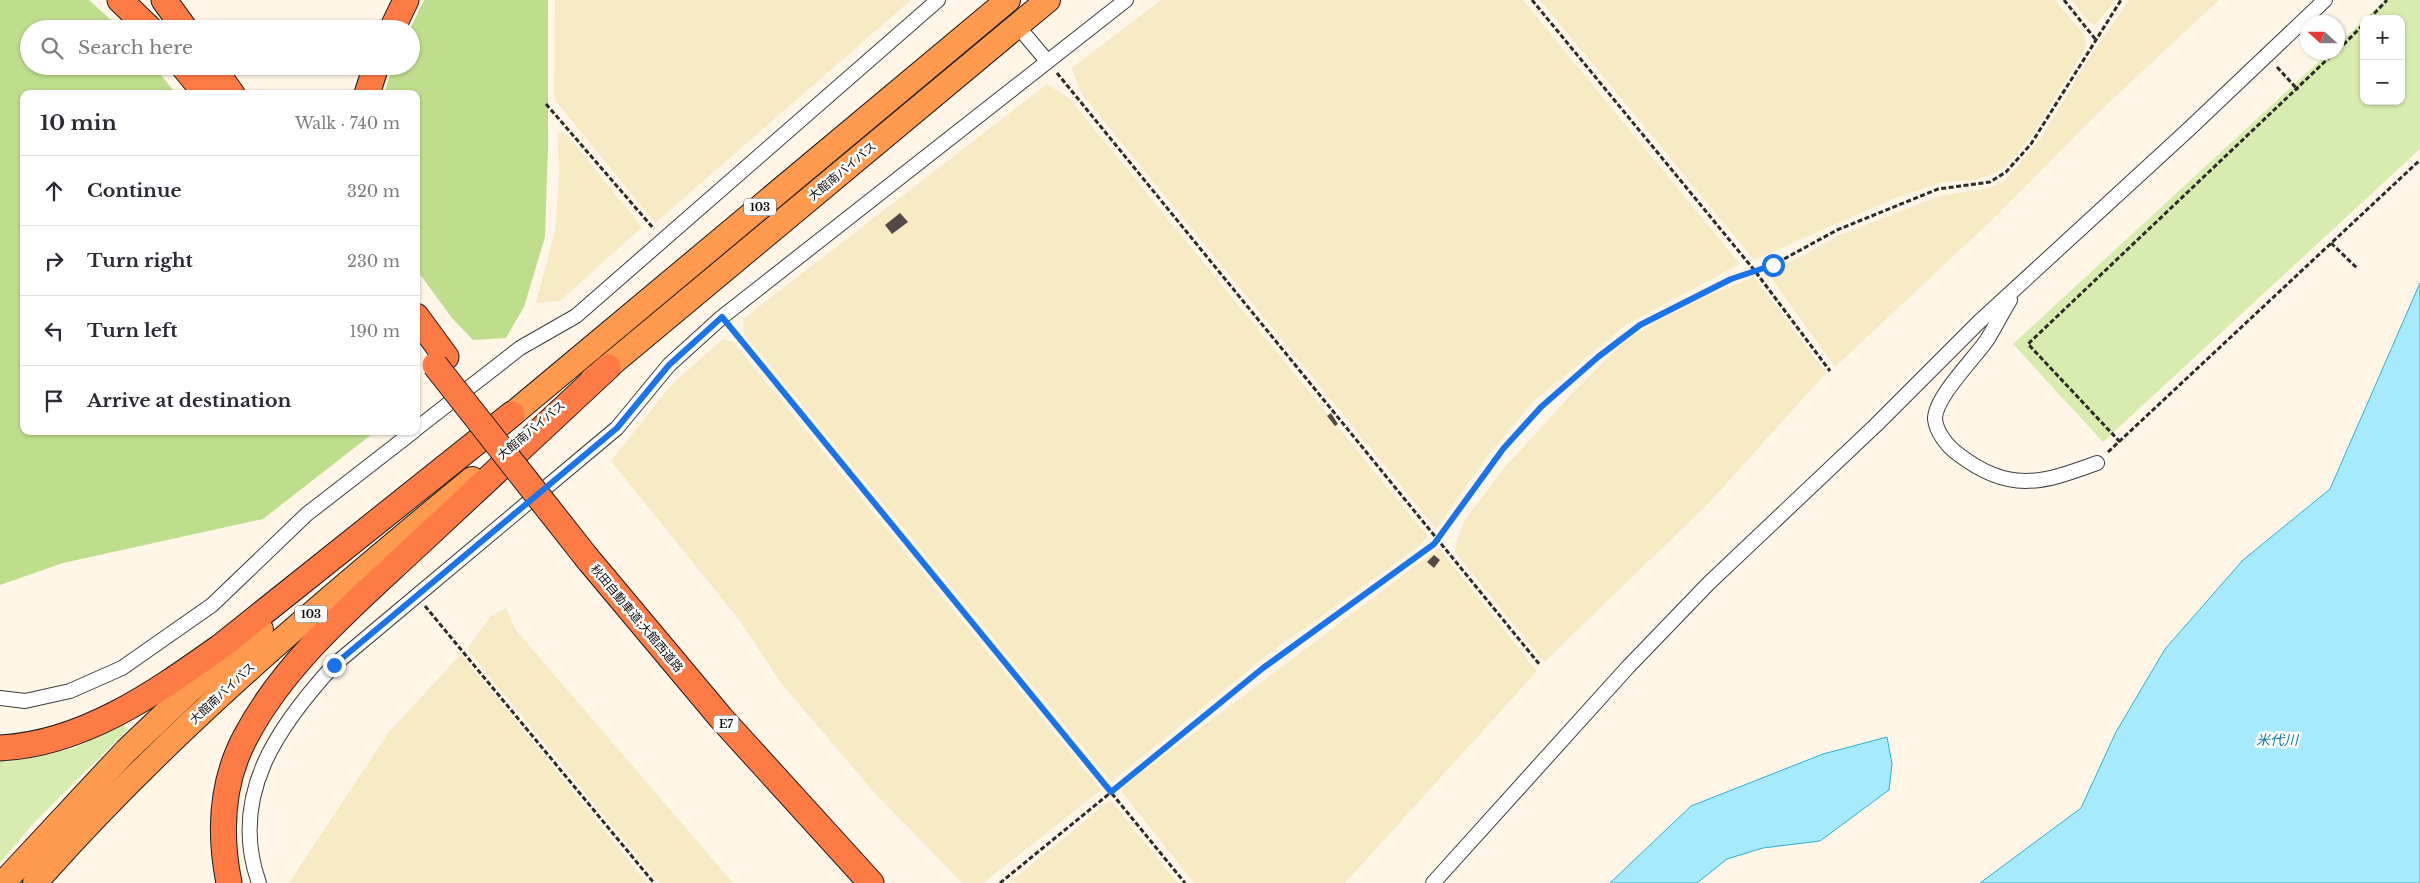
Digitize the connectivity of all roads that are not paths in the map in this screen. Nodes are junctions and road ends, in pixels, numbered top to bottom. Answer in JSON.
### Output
{"nodes":[{"id":1,"x":120,"y":0,"type":"edge"},
{"id":2,"x":164,"y":0,"type":"edge"},
{"id":3,"x":406,"y":0,"type":"edge"},
{"id":4,"x":938,"y":0,"type":"edge"},
{"id":5,"x":1008,"y":0,"type":"edge"},
{"id":6,"x":1048,"y":0,"type":"edge"},
{"id":7,"x":1126,"y":0,"type":"edge"},
{"id":8,"x":2324,"y":0,"type":"edge"},
{"id":9,"x":141,"y":20,"type":"edge"},
{"id":10,"x":178,"y":20,"type":"edge"},
{"id":11,"x":396,"y":20,"type":"edge"},
{"id":12,"x":1026,"y":36,"type":"dead end"},
{"id":13,"x":1047,"y":61,"type":"junction"},
{"id":14,"x":190,"y":75,"type":"edge"},
{"id":15,"x":218,"y":75,"type":"edge"},
{"id":16,"x":373,"y":75,"type":"edge"},
{"id":17,"x":203,"y":90,"type":"edge"},
{"id":18,"x":229,"y":90,"type":"edge"},
{"id":19,"x":367,"y":90,"type":"edge"},
{"id":20,"x":2016,"y":289,"type":"junction"},
{"id":21,"x":420,"y":323,"type":"edge"},
{"id":22,"x":420,"y":344,"type":"edge"},
{"id":23,"x":441,"y":361,"type":"junction"},
{"id":24,"x":608,"y":367,"type":"junction"},
{"id":25,"x":512,"y":414,"type":"junction"},
{"id":26,"x":420,"y":426,"type":"edge"},
{"id":27,"x":409,"y":435,"type":"edge"},
{"id":28,"x":2097,"y":463,"type":"dead end"},
{"id":29,"x":0,"y":698,"type":"edge"},
{"id":30,"x":0,"y":748,"type":"edge"},
{"id":31,"x":3,"y":883,"type":"edge"},
{"id":32,"x":35,"y":883,"type":"edge"},
{"id":33,"x":229,"y":883,"type":"edge"},
{"id":34,"x":259,"y":883,"type":"edge"},
{"id":35,"x":871,"y":883,"type":"edge"},
{"id":36,"x":1433,"y":883,"type":"edge"}],
"edges":[{"from":1,"to":9,"type":"highway"},
{"from":2,"to":10,"type":"highway"},
{"from":3,"to":11,"type":"highway"},
{"from":4,"to":26,"type":"street"},
{"from":5,"to":25,"type":"highway","name":"大館南バイパス","number":"103"},
{"from":6,"to":24,"type":"highway","name":"大館南バイパス","number":"103"},
{"from":7,"to":13,"type":"street"},
{"from":8,"to":20,"type":"street"},
{"from":12,"to":13,"type":"street"},
{"from":13,"to":34,"type":"street"},
{"from":14,"to":17,"type":"highway"},
{"from":15,"to":18,"type":"highway"},
{"from":16,"to":19,"type":"highway"},
{"from":20,"to":28,"type":"street"},
{"from":20,"to":36,"type":"street"},
{"from":21,"to":23,"type":"highway"},
{"from":22,"to":23,"type":"highway","name":"秋田自動車道;大館西道路","number":"E7"},
{"from":23,"to":35,"type":"highway","name":"秋田自動車道;大館西道路","number":"E7","bridge":true},
{"from":24,"to":32,"type":"highway","name":"大館南バイパス","number":"103"},
{"from":24,"to":33,"type":"highway"},
{"from":25,"to":30,"type":"highway"},
{"from":25,"to":31,"type":"highway","name":"大館南バイパス","number":"103"},
{"from":27,"to":29,"type":"street"}]}
